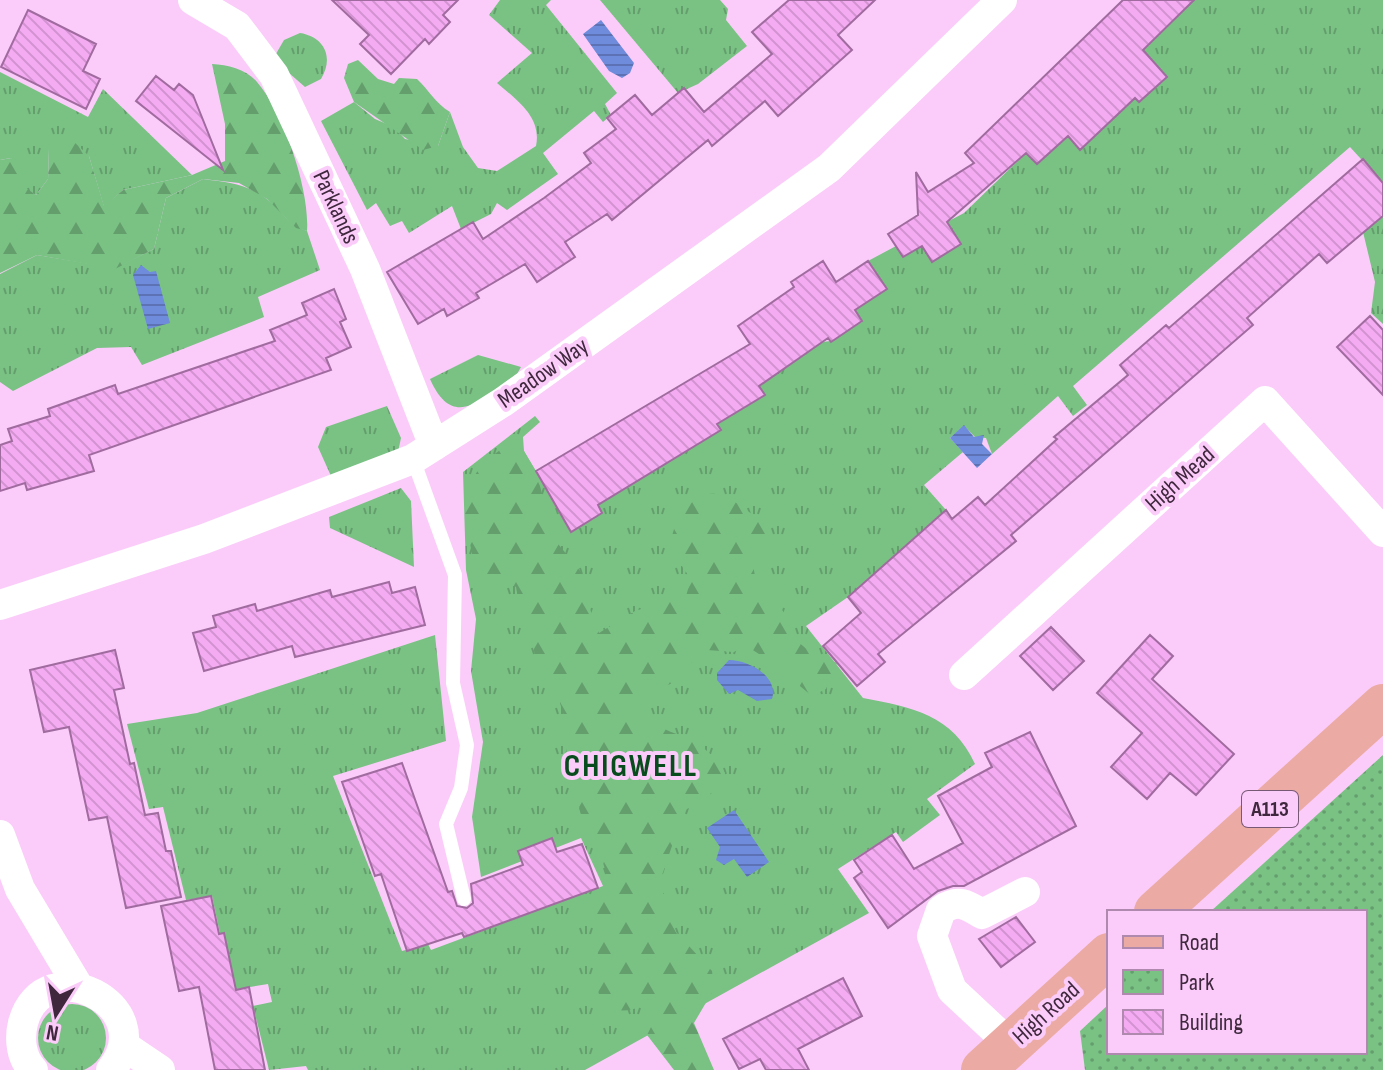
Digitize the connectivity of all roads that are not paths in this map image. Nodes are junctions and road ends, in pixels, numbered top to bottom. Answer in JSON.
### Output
{"nodes":[{"id":1,"x":193,"y":0,"type":"edge"},
{"id":2,"x":1002,"y":0,"type":"edge"},
{"id":3,"x":424,"y":452,"type":"junction"},
{"id":4,"x":1383,"y":532,"type":"edge"},
{"id":5,"x":0,"y":605,"type":"edge"},
{"id":6,"x":964,"y":675,"type":"dead end"},
{"id":7,"x":1383,"y":706,"type":"edge"},
{"id":8,"x":0,"y":835,"type":"edge"},
{"id":9,"x":1025,"y":893,"type":"dead end"},
{"id":10,"x":464,"y":899,"type":"dead end"},
{"id":11,"x":1158,"y":910,"type":"edge"},
{"id":12,"x":1107,"y":957,"type":"edge"},
{"id":13,"x":78,"y":986,"type":"junction"},
{"id":14,"x":117,"y":1057,"type":"edge"},
{"id":15,"x":997,"y":1057,"type":"edge"},
{"id":16,"x":33,"y":1070,"type":"edge"},
{"id":17,"x":160,"y":1070,"type":"edge"}],
"edges":[{"from":1,"to":3,"type":"street","name":"Parklands"},
{"from":2,"to":3,"type":"street","name":"Meadow Way"},
{"from":3,"to":5,"type":"street","name":"Meadow Way"},
{"from":3,"to":10,"type":"lane"},
{"from":4,"to":6,"type":"street","name":"High Mead"},
{"from":7,"to":11,"type":"main road","number":"A113"},
{"from":8,"to":13,"type":"street"},
{"from":9,"to":15,"type":"street"},
{"from":12,"to":15,"type":"main road","name":"High Road"},
{"from":13,"to":14,"type":"street"},
{"from":13,"to":16,"type":"street"},
{"from":14,"to":17,"type":"street"}]}
